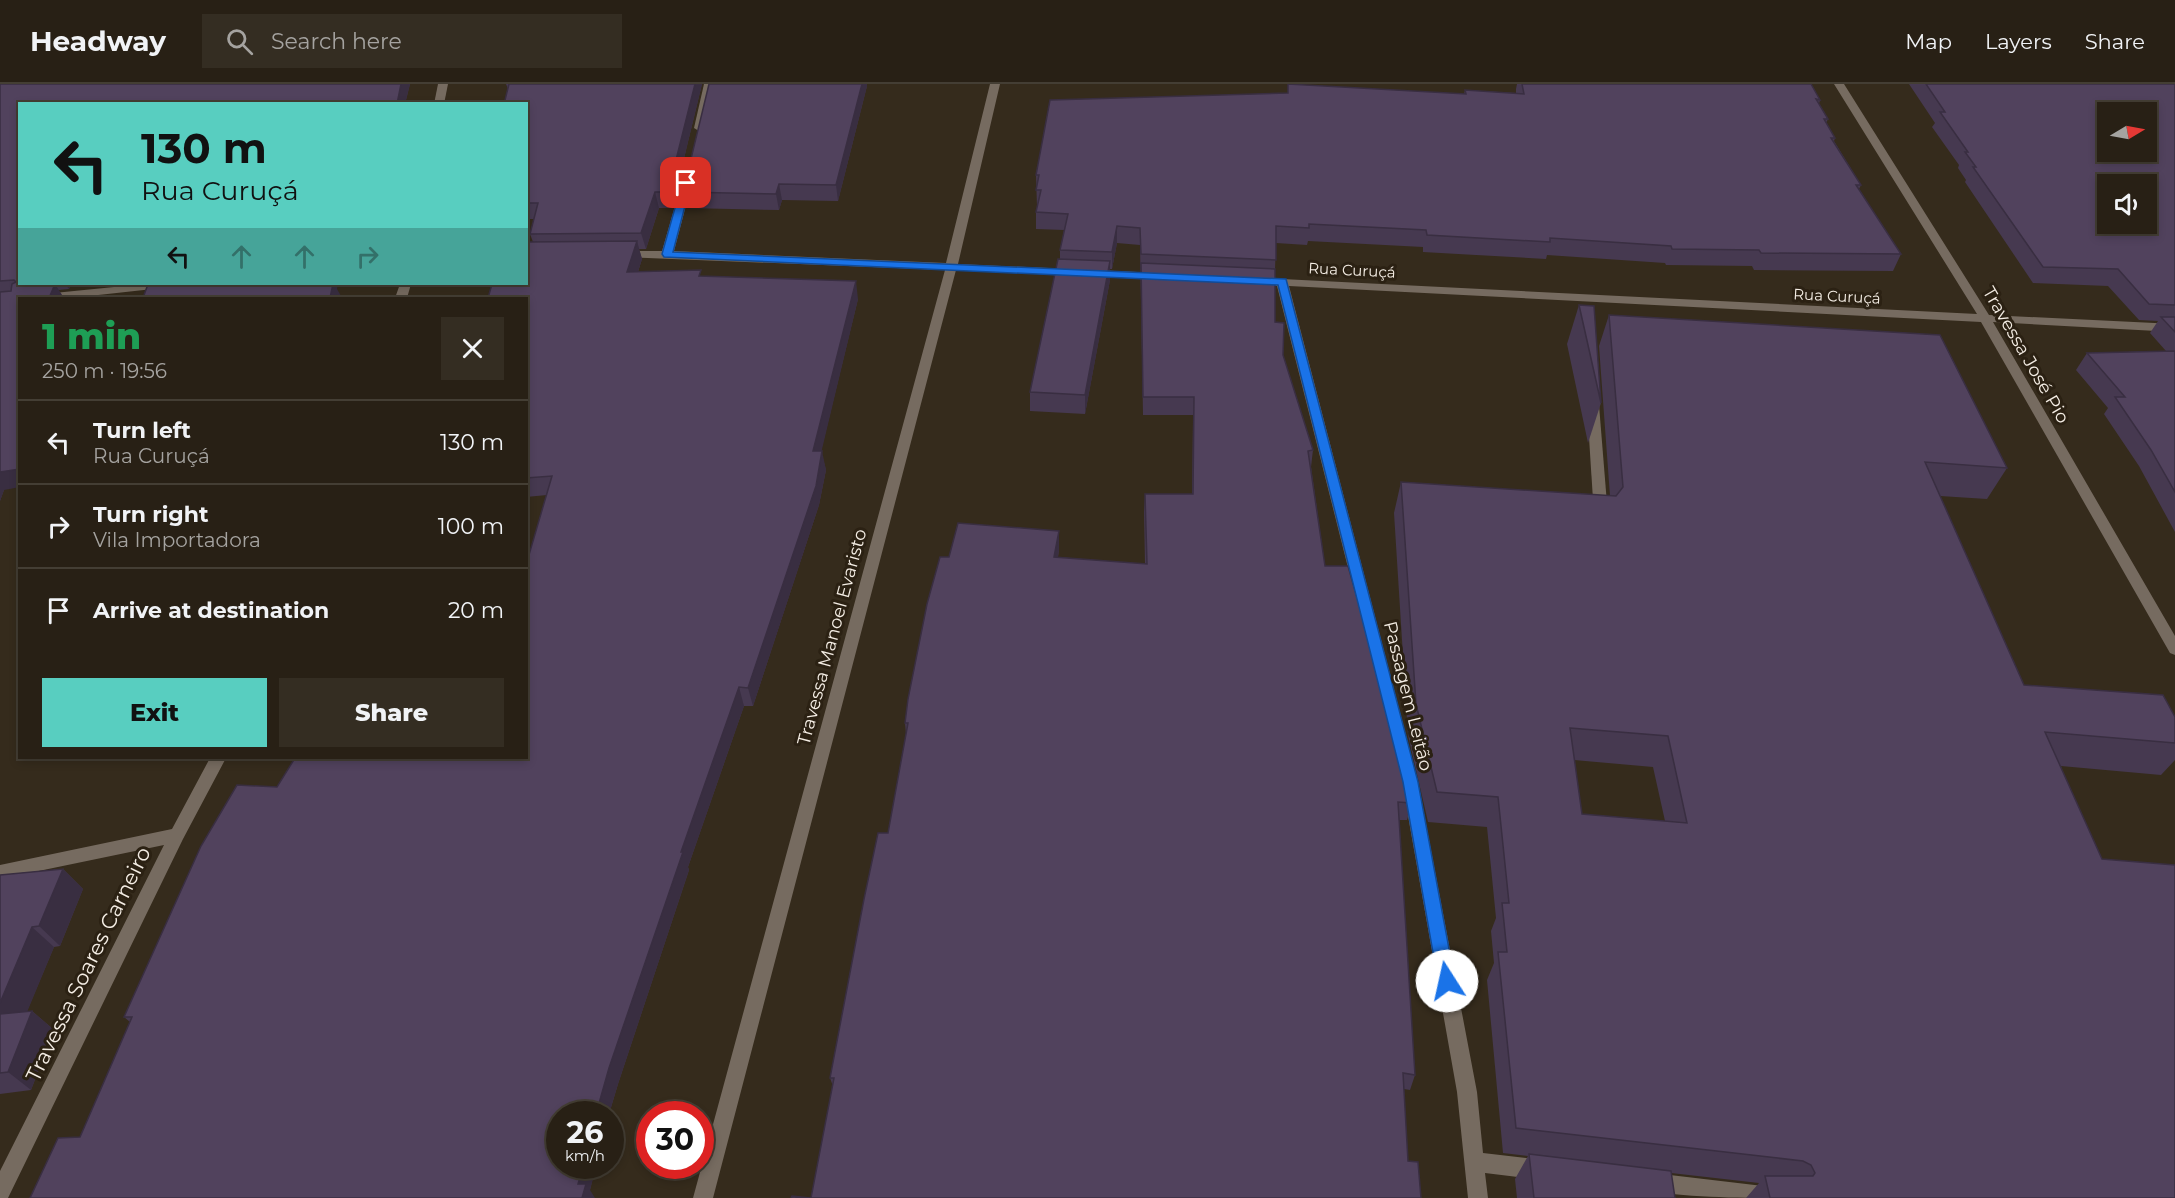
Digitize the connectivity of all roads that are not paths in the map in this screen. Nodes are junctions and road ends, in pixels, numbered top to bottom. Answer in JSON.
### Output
{"nodes":[{"id":1,"x":443,"y":84,"type":"edge"},
{"id":2,"x":995,"y":84,"type":"edge"},
{"id":3,"x":1839,"y":84,"type":"edge"},
{"id":4,"x":711,"y":87,"type":"edge"},
{"id":5,"x":439,"y":102,"type":"edge"},
{"id":6,"x":696,"y":142,"type":"edge"},
{"id":7,"x":692,"y":163,"type":"edge"},
{"id":8,"x":609,"y":254,"type":"edge"},
{"id":9,"x":668,"y":254,"type":"junction"},
{"id":10,"x":951,"y":267,"type":"junction"},
{"id":11,"x":1176,"y":277,"type":"edge"},
{"id":12,"x":1246,"y":280,"type":"edge"},
{"id":13,"x":1282,"y":282,"type":"junction"},
{"id":14,"x":162,"y":285,"type":"edge"},
{"id":15,"x":53,"y":297,"type":"edge"},
{"id":16,"x":1587,"y":298,"type":"junction"},
{"id":17,"x":1587,"y":314,"type":"edge"},
{"id":18,"x":1985,"y":318,"type":"junction"},
{"id":19,"x":2175,"y":327,"type":"edge"},
{"id":20,"x":1592,"y":392,"type":"edge"},
{"id":21,"x":1602,"y":519,"type":"edge"},
{"id":22,"x":2175,"y":649,"type":"edge"},
{"id":23,"x":217,"y":759,"type":"edge"},
{"id":24,"x":177,"y":835,"type":"junction"},
{"id":25,"x":0,"y":872,"type":"edge"},
{"id":26,"x":1474,"y":1162,"type":"junction"},
{"id":27,"x":1556,"y":1172,"type":"edge"},
{"id":28,"x":1639,"y":1181,"type":"edge"},
{"id":29,"x":0,"y":1192,"type":"edge"},
{"id":30,"x":703,"y":1198,"type":"edge"},
{"id":31,"x":1478,"y":1198,"type":"edge"},
{"id":32,"x":1780,"y":1198,"type":"edge"}],
"edges":[{"from":1,"to":5,"type":"street"},
{"from":2,"to":10,"type":"street","name":"Travessa Manoel Evaristo"},
{"from":3,"to":18,"type":"street","name":"Travessa José Pio"},
{"from":4,"to":6,"type":"street"},
{"from":7,"to":9,"type":"street"},
{"from":8,"to":9,"type":"street"},
{"from":9,"to":10,"type":"street"},
{"from":10,"to":11,"type":"street"},
{"from":10,"to":30,"type":"street","name":"Travessa Manoel Evaristo"},
{"from":12,"to":13,"type":"street","name":"Rua Curuçá"},
{"from":13,"to":16,"type":"street","name":"Rua Curuçá"},
{"from":13,"to":26,"type":"street","name":"Passagem Leitão"},
{"from":14,"to":15,"type":"street"},
{"from":16,"to":17,"type":"street"},
{"from":16,"to":18,"type":"street","name":"Rua Curuçá"},
{"from":18,"to":19,"type":"street","name":"Rua Curuçá"},
{"from":18,"to":22,"type":"street","name":"Travessa José Pio"},
{"from":20,"to":21,"type":"street"},
{"from":23,"to":24,"type":"street","name":"Travessa Soares Carneiro"},
{"from":24,"to":25,"type":"street"},
{"from":24,"to":29,"type":"street","name":"Travessa Soares Carneiro"},
{"from":26,"to":27,"type":"street"},
{"from":26,"to":31,"type":"street","name":"Passagem Leitão"},
{"from":28,"to":32,"type":"street"}]}
